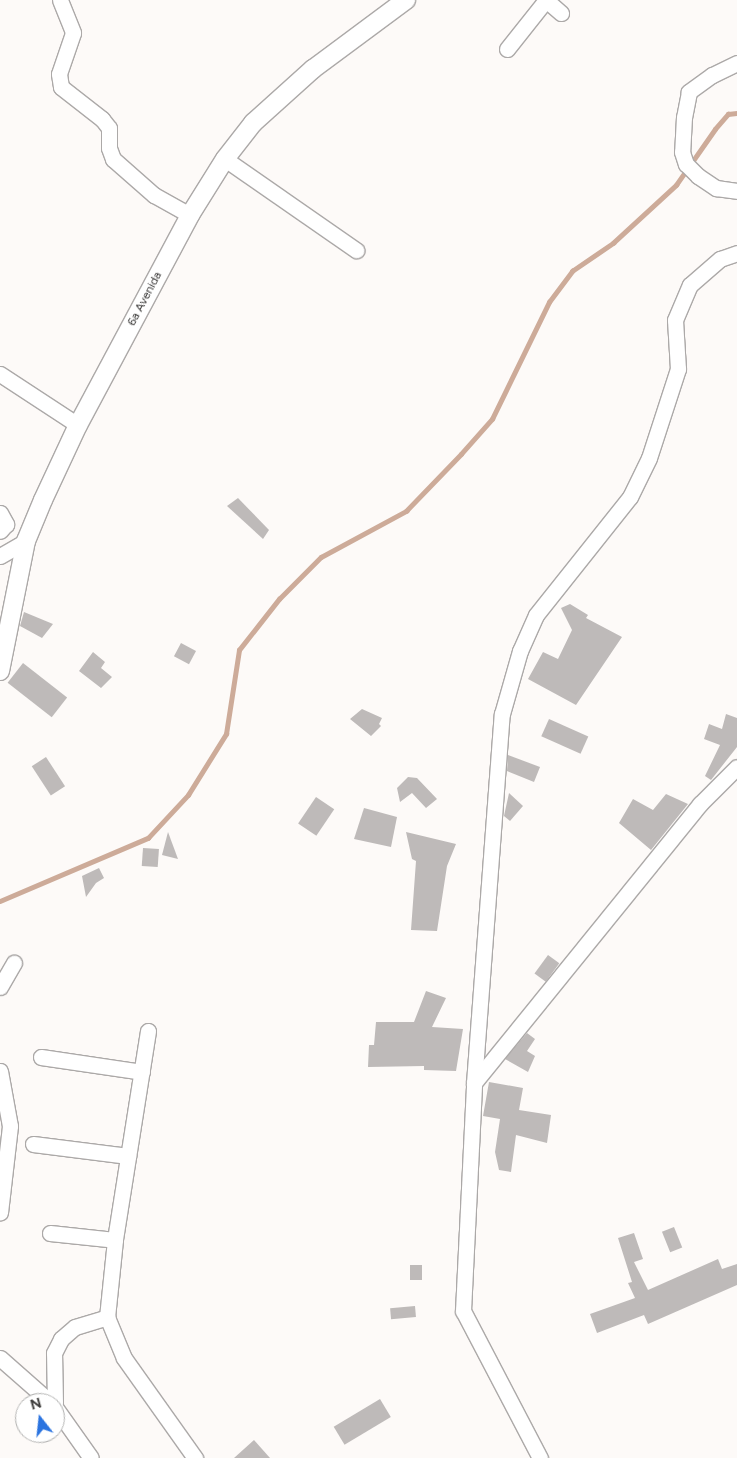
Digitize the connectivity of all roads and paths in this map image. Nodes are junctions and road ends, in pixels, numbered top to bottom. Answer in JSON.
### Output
{"nodes":[{"id":1,"x":60,"y":0,"type":"edge"},
{"id":2,"x":406,"y":0,"type":"edge"},
{"id":3,"x":546,"y":0,"type":"edge"},
{"id":4,"x":562,"y":13,"type":"dead end"},
{"id":5,"x":507,"y":49,"type":"dead end"},
{"id":6,"x":737,"y":63,"type":"edge"},
{"id":7,"x":225,"y":159,"type":"junction"},
{"id":8,"x":737,"y":191,"type":"edge"},
{"id":9,"x":190,"y":215,"type":"junction"},
{"id":10,"x":356,"y":250,"type":"dead end"},
{"id":11,"x":737,"y":253,"type":"edge"},
{"id":12,"x":0,"y":374,"type":"edge"},
{"id":13,"x":78,"y":425,"type":"junction"},
{"id":14,"x":0,"y":513,"type":"edge"},
{"id":15,"x":0,"y":531,"type":"edge"},
{"id":16,"x":9,"y":547,"type":"edge"},
{"id":17,"x":0,"y":671,"type":"edge"},
{"id":18,"x":737,"y":767,"type":"edge"},
{"id":19,"x":14,"y":963,"type":"dead end"},
{"id":20,"x":0,"y":987,"type":"edge"},
{"id":21,"x":148,"y":1031,"type":"dead end"},
{"id":22,"x":41,"y":1057,"type":"dead end"},
{"id":23,"x":0,"y":1071,"type":"edge"},
{"id":24,"x":142,"y":1072,"type":"junction"},
{"id":25,"x":474,"y":1083,"type":"junction"},
{"id":26,"x":33,"y":1144,"type":"dead end"},
{"id":27,"x":128,"y":1156,"type":"junction"},
{"id":28,"x":0,"y":1212,"type":"edge"},
{"id":29,"x":50,"y":1233,"type":"dead end"},
{"id":30,"x":115,"y":1240,"type":"junction"},
{"id":31,"x":107,"y":1317,"type":"junction"},
{"id":32,"x":0,"y":1358,"type":"edge"},
{"id":33,"x":40,"y":1393,"type":"edge"},
{"id":34,"x":54,"y":1393,"type":"edge"},
{"id":35,"x":65,"y":1421,"type":"edge"},
{"id":36,"x":91,"y":1458,"type":"edge"},
{"id":37,"x":195,"y":1458,"type":"edge"},
{"id":38,"x":540,"y":1458,"type":"edge"}],
"edges":[{"from":1,"to":9,"type":"street"},
{"from":2,"to":7,"type":"street","name":"6a Avenida"},
{"from":3,"to":4,"type":"street"},
{"from":3,"to":5,"type":"street"},
{"from":6,"to":8,"type":"street"},
{"from":7,"to":9,"type":"street","name":"6a Avenida"},
{"from":7,"to":10,"type":"street"},
{"from":9,"to":13,"type":"street","name":"6a Avenida"},
{"from":11,"to":25,"type":"street"},
{"from":12,"to":13,"type":"street"},
{"from":13,"to":16,"type":"street","name":"6a Avenida"},
{"from":14,"to":15,"type":"street"},
{"from":16,"to":17,"type":"street","name":"6a Avenida"},
{"from":18,"to":25,"type":"street"},
{"from":19,"to":20,"type":"street"},
{"from":21,"to":24,"type":"street"},
{"from":22,"to":24,"type":"street"},
{"from":23,"to":28,"type":"street"},
{"from":24,"to":27,"type":"street"},
{"from":25,"to":38,"type":"street"},
{"from":26,"to":27,"type":"street"},
{"from":27,"to":30,"type":"street"},
{"from":29,"to":30,"type":"street"},
{"from":30,"to":31,"type":"street"},
{"from":31,"to":34,"type":"street"},
{"from":31,"to":37,"type":"street"},
{"from":32,"to":33,"type":"street"},
{"from":35,"to":36,"type":"street"}]}
